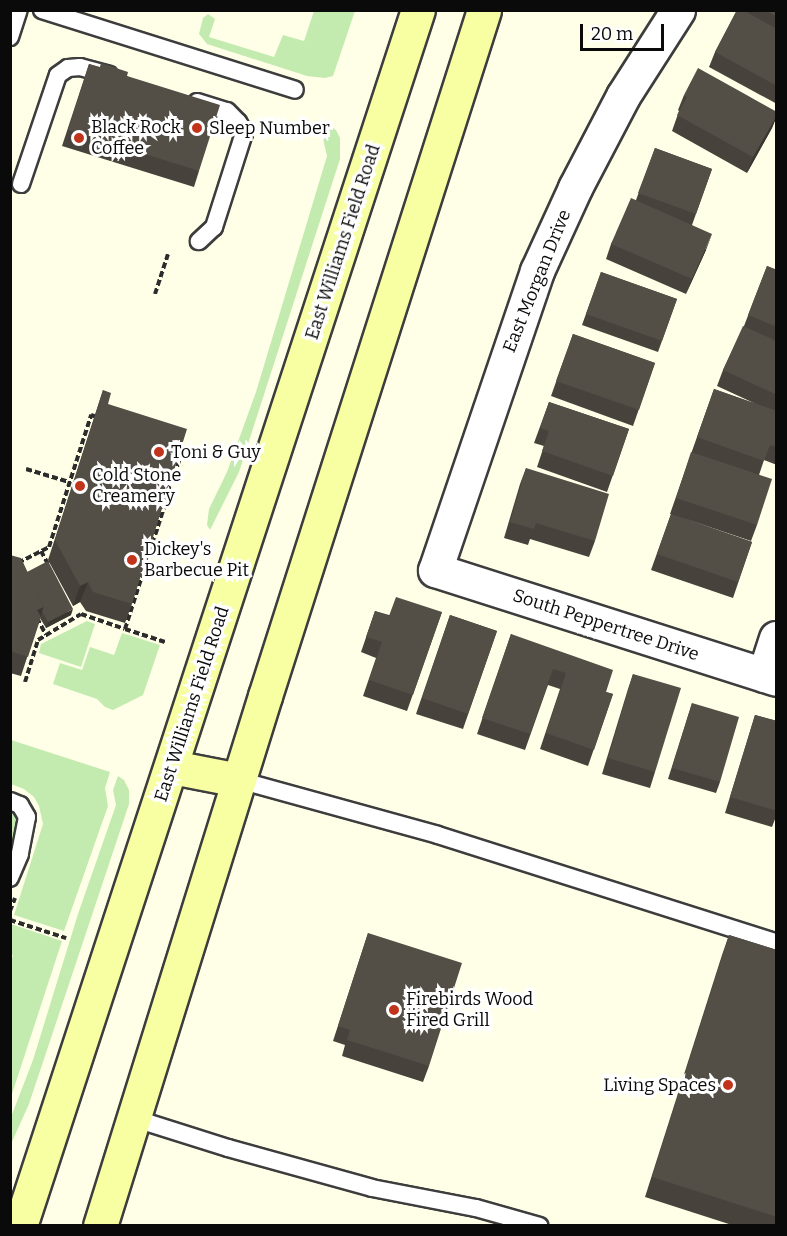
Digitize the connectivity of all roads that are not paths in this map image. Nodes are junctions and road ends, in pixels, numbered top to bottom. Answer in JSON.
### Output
{"nodes":[{"id":1,"x":19,"y":10,"type":"edge"},
{"id":2,"x":42,"y":10,"type":"edge"},
{"id":3,"x":418,"y":10,"type":"edge"},
{"id":4,"x":484,"y":10,"type":"edge"},
{"id":5,"x":678,"y":10,"type":"edge"},
{"id":6,"x":10,"y":37,"type":"edge"},
{"id":7,"x":126,"y":80,"type":"edge"},
{"id":8,"x":295,"y":90,"type":"dead end"},
{"id":9,"x":182,"y":97,"type":"edge"},
{"id":10,"x":21,"y":184,"type":"dead end"},
{"id":11,"x":200,"y":241,"type":"dead end"},
{"id":12,"x":435,"y":570,"type":"joint"},
{"id":13,"x":777,"y":638,"type":"edge"},
{"id":14,"x":770,"y":677,"type":"edge"},
{"id":15,"x":172,"y":767,"type":"junction"},
{"id":16,"x":239,"y":780,"type":"junction"},
{"id":17,"x":10,"y":801,"type":"edge"},
{"id":18,"x":10,"y":878,"type":"edge"},
{"id":19,"x":777,"y":942,"type":"edge"},
{"id":20,"x":133,"y":1118,"type":"junction"},
{"id":21,"x":20,"y":1226,"type":"edge"},
{"id":22,"x":100,"y":1226,"type":"edge"},
{"id":23,"x":540,"y":1226,"type":"edge"}],
"edges":[{"from":1,"to":6,"type":"lane"},
{"from":2,"to":8,"type":"lane"},
{"from":3,"to":15,"type":"main road","name":"East Williams Field Road"},
{"from":4,"to":16,"type":"main road"},
{"from":5,"to":12,"type":"street","name":"East Morgan Drive"},
{"from":7,"to":10,"type":"lane"},
{"from":9,"to":11,"type":"lane"},
{"from":12,"to":14,"type":"street","name":"South Peppertree Drive"},
{"from":13,"to":14,"type":"street"},
{"from":15,"to":16,"type":"main road"},
{"from":15,"to":21,"type":"main road","name":"East Williams Field Road"},
{"from":16,"to":19,"type":"lane"},
{"from":16,"to":20,"type":"main road"},
{"from":17,"to":18,"type":"lane"},
{"from":20,"to":22,"type":"main road"},
{"from":20,"to":23,"type":"lane"}]}
